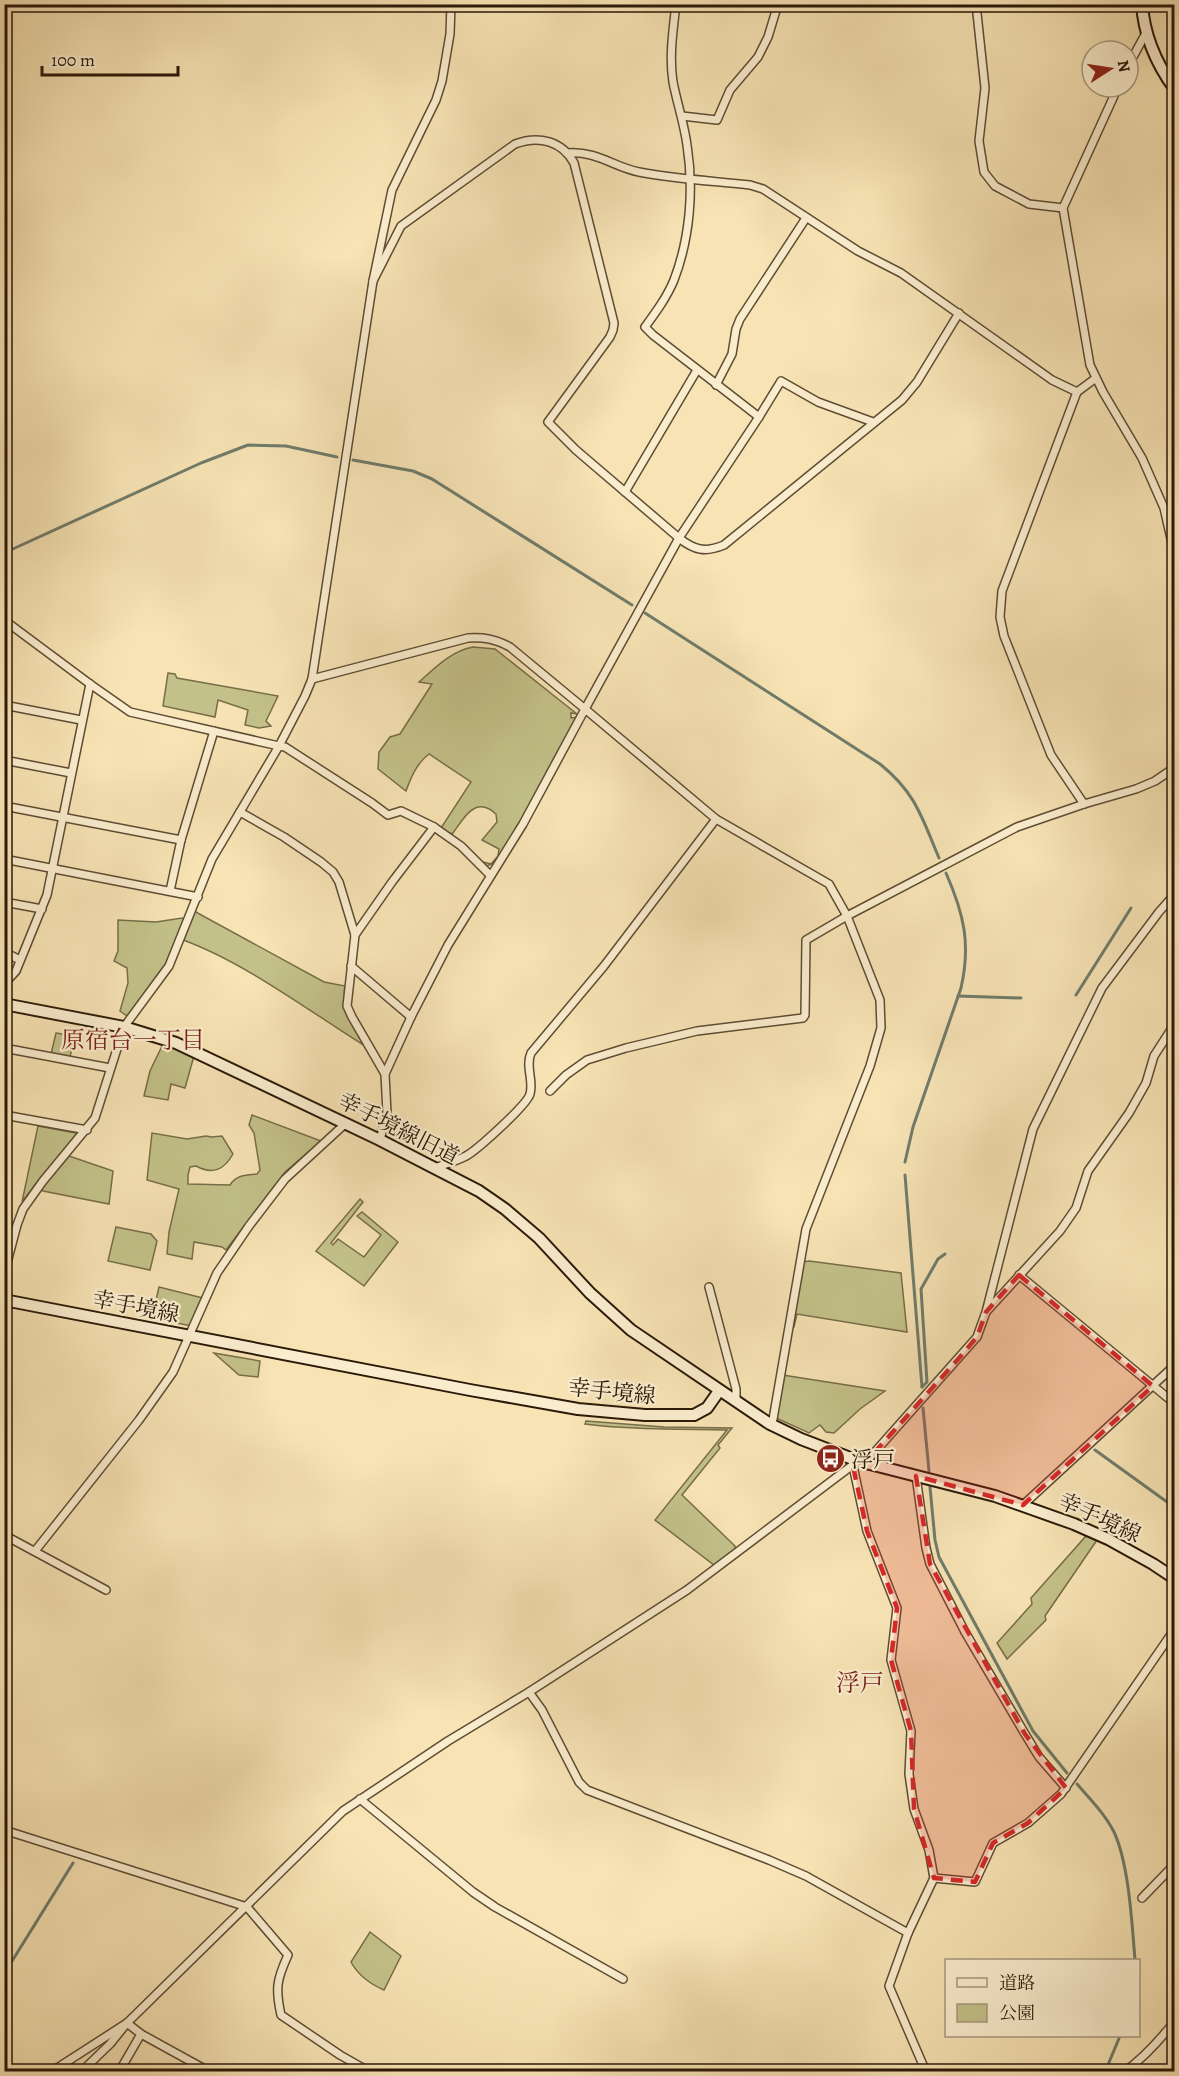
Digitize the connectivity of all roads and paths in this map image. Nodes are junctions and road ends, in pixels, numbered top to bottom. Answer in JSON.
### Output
{"nodes":[{"id":1,"x":451,"y":4,"type":"edge"},
{"id":2,"x":676,"y":4,"type":"edge"},
{"id":3,"x":777,"y":4,"type":"edge"},
{"id":4,"x":976,"y":4,"type":"edge"},
{"id":5,"x":1142,"y":4,"type":"edge"},
{"id":6,"x":1146,"y":33,"type":"junction"},
{"id":7,"x":1140,"y":44,"type":"edge"},
{"id":8,"x":1174,"y":88,"type":"edge"},
{"id":9,"x":1113,"y":99,"type":"edge"},
{"id":10,"x":682,"y":116,"type":"junction"},
{"id":11,"x":568,"y":153,"type":"junction"},
{"id":12,"x":690,"y":178,"type":"junction"},
{"id":13,"x":1063,"y":208,"type":"junction"},
{"id":14,"x":806,"y":218,"type":"junction"},
{"id":15,"x":373,"y":281,"type":"junction"},
{"id":16,"x":959,"y":313,"type":"junction"},
{"id":17,"x":697,"y":370,"type":"junction"},
{"id":18,"x":1096,"y":378,"type":"junction"},
{"id":19,"x":716,"y":384,"type":"junction"},
{"id":20,"x":1077,"y":392,"type":"junction"},
{"id":21,"x":759,"y":417,"type":"junction"},
{"id":22,"x":873,"y":422,"type":"junction"},
{"id":23,"x":625,"y":492,"type":"junction"},
{"id":24,"x":679,"y":538,"type":"junction"},
{"id":25,"x":1174,"y":552,"type":"edge"},
{"id":26,"x":4,"y":620,"type":"edge"},
{"id":27,"x":312,"y":679,"type":"junction"},
{"id":28,"x":90,"y":684,"type":"junction"},
{"id":29,"x":4,"y":705,"type":"edge"},
{"id":30,"x":585,"y":709,"type":"junction"},
{"id":31,"x":81,"y":720,"type":"junction"},
{"id":32,"x":214,"y":731,"type":"junction"},
{"id":33,"x":279,"y":746,"type":"junction"},
{"id":34,"x":4,"y":760,"type":"edge"},
{"id":35,"x":1174,"y":768,"type":"edge"},
{"id":36,"x":71,"y":773,"type":"junction"},
{"id":37,"x":1084,"y":804,"type":"junction"},
{"id":38,"x":4,"y":806,"type":"edge"},
{"id":39,"x":240,"y":812,"type":"junction"},
{"id":40,"x":63,"y":818,"type":"junction"},
{"id":41,"x":716,"y":819,"type":"junction"},
{"id":42,"x":434,"y":827,"type":"junction"},
{"id":43,"x":181,"y":840,"type":"junction"},
{"id":44,"x":4,"y":859,"type":"edge"},
{"id":45,"x":53,"y":868,"type":"junction"},
{"id":46,"x":490,"y":875,"type":"junction"},
{"id":47,"x":170,"y":891,"type":"junction"},
{"id":48,"x":1174,"y":894,"type":"edge"},
{"id":49,"x":198,"y":897,"type":"junction"},
{"id":50,"x":4,"y":902,"type":"edge"},
{"id":51,"x":42,"y":909,"type":"junction"},
{"id":52,"x":847,"y":916,"type":"junction"},
{"id":53,"x":356,"y":935,"type":"junction"},
{"id":54,"x":4,"y":952,"type":"edge"},
{"id":55,"x":20,"y":960,"type":"junction"},
{"id":56,"x":351,"y":966,"type":"junction"},
{"id":57,"x":4,"y":984,"type":"edge"},
{"id":58,"x":4,"y":1004,"type":"edge"},
{"id":59,"x":411,"y":1017,"type":"junction"},
{"id":60,"x":1174,"y":1025,"type":"edge"},
{"id":61,"x":124,"y":1027,"type":"junction"},
{"id":62,"x":4,"y":1048,"type":"edge"},
{"id":63,"x":110,"y":1068,"type":"junction"},
{"id":64,"x":385,"y":1074,"type":"junction"},
{"id":65,"x":550,"y":1090,"type":"dead end"},
{"id":66,"x":4,"y":1115,"type":"edge"},
{"id":67,"x":346,"y":1123,"type":"junction"},
{"id":68,"x":87,"y":1130,"type":"junction"},
{"id":69,"x":380,"y":1140,"type":"junction"},
{"id":70,"x":435,"y":1168,"type":"junction"},
{"id":71,"x":4,"y":1274,"type":"edge"},
{"id":72,"x":1019,"y":1275,"type":"junction"},
{"id":73,"x":709,"y":1287,"type":"dead end"},
{"id":74,"x":4,"y":1300,"type":"edge"},
{"id":75,"x":986,"y":1312,"type":"junction"},
{"id":76,"x":189,"y":1336,"type":"junction"},
{"id":77,"x":1174,"y":1366,"type":"edge"},
{"id":78,"x":1154,"y":1386,"type":"junction"},
{"id":79,"x":719,"y":1391,"type":"junction"},
{"id":80,"x":736,"y":1403,"type":"junction"},
{"id":81,"x":1174,"y":1403,"type":"edge"},
{"id":82,"x":772,"y":1425,"type":"junction"},
{"id":83,"x":859,"y":1464,"type":"junction"},
{"id":84,"x":916,"y":1476,"type":"junction"},
{"id":85,"x":1023,"y":1505,"type":"junction"},
{"id":86,"x":4,"y":1535,"type":"edge"},
{"id":87,"x":34,"y":1551,"type":"junction"},
{"id":88,"x":1174,"y":1578,"type":"edge"},
{"id":89,"x":106,"y":1590,"type":"dead end"},
{"id":90,"x":1174,"y":1630,"type":"edge"},
{"id":91,"x":529,"y":1692,"type":"junction"},
{"id":92,"x":1066,"y":1788,"type":"junction"},
{"id":93,"x":360,"y":1799,"type":"junction"},
{"id":94,"x":4,"y":1830,"type":"edge"},
{"id":95,"x":1174,"y":1865,"type":"edge"},
{"id":96,"x":934,"y":1878,"type":"junction"},
{"id":97,"x":1142,"y":1898,"type":"dead end"},
{"id":98,"x":248,"y":1907,"type":"junction"},
{"id":99,"x":908,"y":1933,"type":"junction"},
{"id":100,"x":623,"y":1979,"type":"dead end"},
{"id":101,"x":1174,"y":2022,"type":"edge"},
{"id":102,"x":127,"y":2024,"type":"junction"},
{"id":103,"x":141,"y":2034,"type":"junction"},
{"id":104,"x":51,"y":2072,"type":"edge"},
{"id":105,"x":81,"y":2072,"type":"edge"},
{"id":106,"x":119,"y":2072,"type":"edge"},
{"id":107,"x":210,"y":2072,"type":"edge"},
{"id":108,"x":370,"y":2072,"type":"edge"},
{"id":109,"x":926,"y":2072,"type":"edge"},
{"id":110,"x":1124,"y":2072,"type":"edge"}],
"edges":[{"from":1,"to":15,"type":"street"},
{"from":2,"to":10,"type":"street"},
{"from":3,"to":10,"type":"street"},
{"from":4,"to":13,"type":"street"},
{"from":5,"to":6,"type":"main road"},
{"from":6,"to":7,"type":"street"},
{"from":6,"to":8,"type":"main road"},
{"from":9,"to":13,"type":"street"},
{"from":10,"to":12,"type":"street"},
{"from":11,"to":12,"type":"street"},
{"from":11,"to":15,"type":"street"},
{"from":11,"to":23,"type":"street"},
{"from":12,"to":14,"type":"street"},
{"from":12,"to":17,"type":"street"},
{"from":13,"to":18,"type":"street"},
{"from":14,"to":16,"type":"street"},
{"from":14,"to":19,"type":"street"},
{"from":15,"to":27,"type":"street"},
{"from":16,"to":20,"type":"street"},
{"from":16,"to":22,"type":"street"},
{"from":17,"to":19,"type":"street"},
{"from":17,"to":23,"type":"street"},
{"from":18,"to":20,"type":"street"},
{"from":18,"to":25,"type":"street"},
{"from":19,"to":21,"type":"street"},
{"from":20,"to":37,"type":"street"},
{"from":21,"to":22,"type":"street"},
{"from":21,"to":24,"type":"street"},
{"from":22,"to":24,"type":"street"},
{"from":23,"to":24,"type":"street"},
{"from":24,"to":30,"type":"street"},
{"from":26,"to":28,"type":"street"},
{"from":27,"to":30,"type":"street"},
{"from":27,"to":33,"type":"street"},
{"from":28,"to":31,"type":"street"},
{"from":28,"to":32,"type":"street"},
{"from":29,"to":31,"type":"street"},
{"from":30,"to":41,"type":"street"},
{"from":30,"to":46,"type":"street"},
{"from":31,"to":36,"type":"street"},
{"from":32,"to":33,"type":"street"},
{"from":32,"to":43,"type":"street"},
{"from":33,"to":39,"type":"street"},
{"from":33,"to":42,"type":"street"},
{"from":34,"to":36,"type":"street"},
{"from":35,"to":37,"type":"street"},
{"from":36,"to":40,"type":"street"},
{"from":37,"to":52,"type":"street"},
{"from":38,"to":40,"type":"street"},
{"from":39,"to":49,"type":"street"},
{"from":39,"to":53,"type":"street"},
{"from":40,"to":43,"type":"street"},
{"from":40,"to":45,"type":"street"},
{"from":41,"to":52,"type":"street"},
{"from":41,"to":70,"type":"street"},
{"from":42,"to":46,"type":"street"},
{"from":42,"to":53,"type":"street"},
{"from":43,"to":47,"type":"street"},
{"from":44,"to":45,"type":"street"},
{"from":45,"to":47,"type":"street"},
{"from":45,"to":51,"type":"street"},
{"from":46,"to":59,"type":"street"},
{"from":47,"to":49,"type":"street"},
{"from":48,"to":75,"type":"street"},
{"from":49,"to":61,"type":"street"},
{"from":50,"to":51,"type":"street"},
{"from":51,"to":55,"type":"street"},
{"from":52,"to":65,"type":"street"},
{"from":52,"to":82,"type":"street"},
{"from":53,"to":56,"type":"street"},
{"from":54,"to":55,"type":"street"},
{"from":55,"to":57,"type":"street"},
{"from":56,"to":59,"type":"street"},
{"from":56,"to":64,"type":"street"},
{"from":58,"to":61,"type":"main road","name":"幸手境線旧道"},
{"from":59,"to":64,"type":"street"},
{"from":60,"to":72,"type":"street"},
{"from":61,"to":63,"type":"street"},
{"from":61,"to":67,"type":"main road","name":"幸手境線旧道"},
{"from":62,"to":63,"type":"street"},
{"from":63,"to":68,"type":"street"},
{"from":64,"to":69,"type":"street"},
{"from":66,"to":68,"type":"street"},
{"from":67,"to":69,"type":"main road","name":"幸手境線旧道"},
{"from":67,"to":76,"type":"street"},
{"from":68,"to":71,"type":"street"},
{"from":69,"to":70,"type":"main road","name":"幸手境線旧道"},
{"from":70,"to":79,"type":"main road","name":"幸手境線旧道"},
{"from":72,"to":75,"type":"street"},
{"from":72,"to":78,"type":"street"},
{"from":73,"to":80,"type":"street"},
{"from":74,"to":76,"type":"main road","name":"幸手境線"},
{"from":75,"to":83,"type":"street"},
{"from":76,"to":79,"type":"main road","name":"幸手境線"},
{"from":76,"to":87,"type":"street"},
{"from":77,"to":78,"type":"street"},
{"from":78,"to":81,"type":"street"},
{"from":78,"to":85,"type":"street"},
{"from":79,"to":80,"type":"main road","name":"幸手境線"},
{"from":80,"to":82,"type":"main road","name":"幸手境線"},
{"from":82,"to":83,"type":"main road","name":"幸手境線"},
{"from":83,"to":84,"type":"main road","name":"幸手境線"},
{"from":83,"to":91,"type":"street"},
{"from":83,"to":96,"type":"street"},
{"from":84,"to":85,"type":"main road","name":"幸手境線"},
{"from":84,"to":92,"type":"street"},
{"from":85,"to":88,"type":"main road","name":"幸手境線"},
{"from":86,"to":87,"type":"street"},
{"from":87,"to":89,"type":"street"},
{"from":90,"to":92,"type":"street"},
{"from":91,"to":93,"type":"street"},
{"from":91,"to":99,"type":"street"},
{"from":92,"to":96,"type":"street"},
{"from":93,"to":98,"type":"street"},
{"from":93,"to":100,"type":"street"},
{"from":94,"to":98,"type":"street"},
{"from":95,"to":97,"type":"street"},
{"from":96,"to":99,"type":"street"},
{"from":98,"to":102,"type":"street"},
{"from":98,"to":108,"type":"street"},
{"from":99,"to":109,"type":"street"},
{"from":101,"to":110,"type":"street"},
{"from":102,"to":103,"type":"street"},
{"from":102,"to":104,"type":"street"},
{"from":102,"to":105,"type":"street"},
{"from":103,"to":106,"type":"street"},
{"from":103,"to":107,"type":"street"}]}
